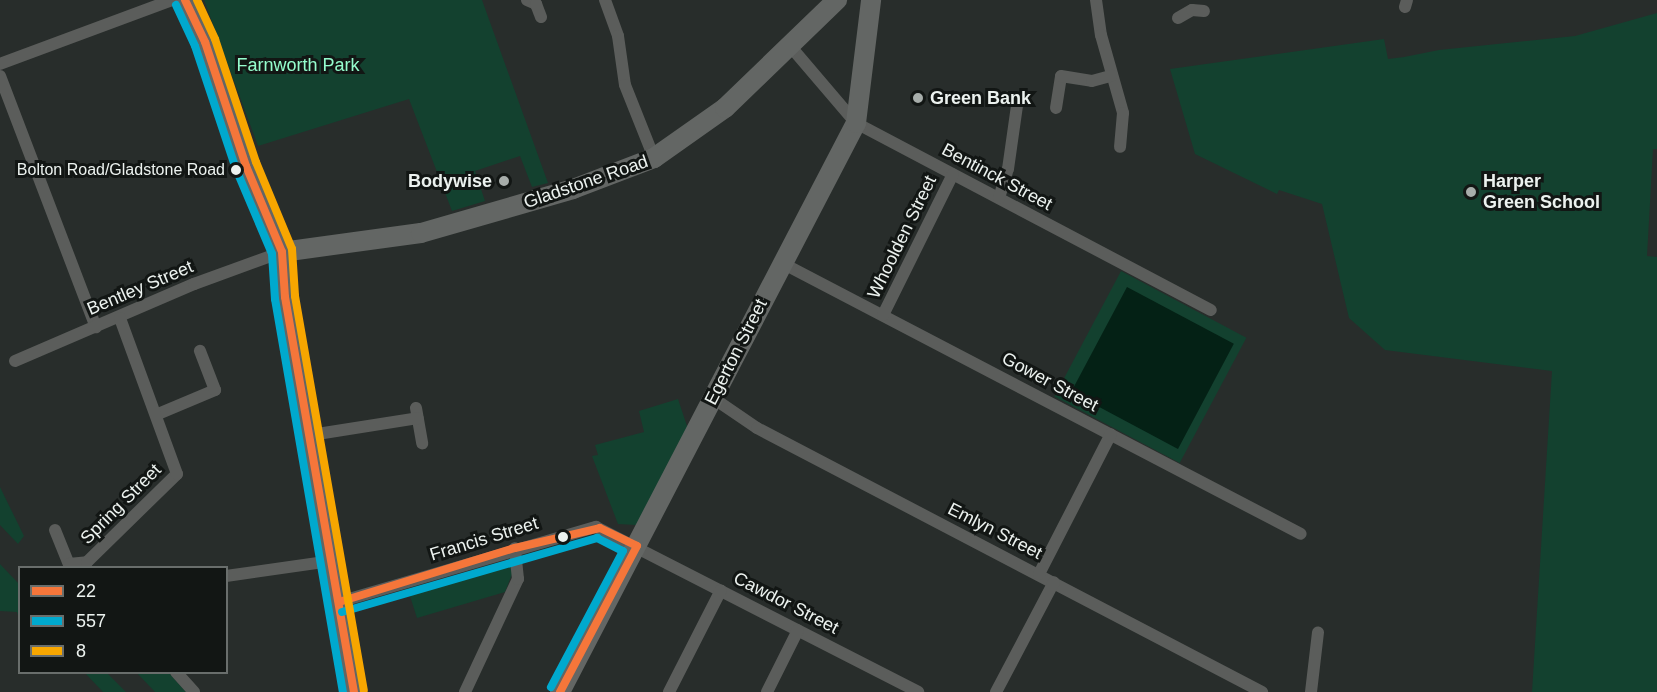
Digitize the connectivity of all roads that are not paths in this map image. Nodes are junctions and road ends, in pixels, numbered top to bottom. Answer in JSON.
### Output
{"nodes":[{"id":1,"x":172,"y":0,"type":"edge"},
{"id":2,"x":185,"y":0,"type":"edge"},
{"id":3,"x":605,"y":0,"type":"edge"},
{"id":4,"x":837,"y":0,"type":"edge"},
{"id":5,"x":871,"y":0,"type":"edge"},
{"id":6,"x":1096,"y":0,"type":"edge"},
{"id":7,"x":536,"y":1,"type":"edge"},
{"id":8,"x":1195,"y":7,"type":"edge"},
{"id":9,"x":541,"y":17,"type":"dead end"},
{"id":10,"x":1178,"y":18,"type":"dead end"},
{"id":11,"x":791,"y":47,"type":"junction"},
{"id":12,"x":0,"y":64,"type":"edge"},
{"id":13,"x":0,"y":76,"type":"edge"},
{"id":14,"x":1111,"y":76,"type":"junction"},
{"id":15,"x":1007,"y":97,"type":"dead end"},
{"id":16,"x":1056,"y":108,"type":"dead end"},
{"id":17,"x":856,"y":123,"type":"junction"},
{"id":18,"x":1120,"y":147,"type":"dead end"},
{"id":19,"x":654,"y":158,"type":"junction"},
{"id":20,"x":953,"y":174,"type":"junction"},
{"id":21,"x":999,"y":198,"type":"junction"},
{"id":22,"x":282,"y":252,"type":"junction"},
{"id":23,"x":782,"y":263,"type":"junction"},
{"id":24,"x":1211,"y":310,"type":"dead end"},
{"id":25,"x":883,"y":315,"type":"junction"},
{"id":26,"x":120,"y":318,"type":"junction"},
{"id":27,"x":96,"y":327,"type":"junction"},
{"id":28,"x":200,"y":351,"type":"dead end"},
{"id":29,"x":15,"y":362,"type":"dead end"},
{"id":30,"x":713,"y":398,"type":"junction"},
{"id":31,"x":158,"y":414,"type":"junction"},
{"id":32,"x":1111,"y":434,"type":"junction"},
{"id":33,"x":311,"y":435,"type":"junction"},
{"id":34,"x":422,"y":442,"type":"dead end"},
{"id":35,"x":56,"y":530,"type":"dead end"},
{"id":36,"x":1301,"y":534,"type":"dead end"},
{"id":37,"x":637,"y":546,"type":"junction"},
{"id":38,"x":514,"y":548,"type":"junction"},
{"id":39,"x":332,"y":561,"type":"junction"},
{"id":40,"x":1039,"y":574,"type":"junction"},
{"id":41,"x":228,"y":576,"type":"edge"},
{"id":42,"x":1054,"y":582,"type":"junction"},
{"id":43,"x":721,"y":590,"type":"junction"},
{"id":44,"x":339,"y":602,"type":"junction"},
{"id":45,"x":798,"y":630,"type":"junction"},
{"id":46,"x":1318,"y":632,"type":"dead end"},
{"id":47,"x":178,"y":674,"type":"edge"},
{"id":48,"x":194,"y":692,"type":"edge"},
{"id":49,"x":354,"y":692,"type":"edge"},
{"id":50,"x":465,"y":692,"type":"edge"},
{"id":51,"x":560,"y":692,"type":"edge"},
{"id":52,"x":669,"y":692,"type":"edge"},
{"id":53,"x":767,"y":692,"type":"edge"},
{"id":54,"x":918,"y":692,"type":"edge"},
{"id":55,"x":996,"y":692,"type":"edge"},
{"id":56,"x":1262,"y":692,"type":"edge"},
{"id":57,"x":1311,"y":692,"type":"edge"}],
"edges":[{"from":1,"to":12,"type":"street"},
{"from":2,"to":22,"type":"main road"},
{"from":3,"to":19,"type":"street"},
{"from":4,"to":11,"type":"main road","name":"Gladstone Road"},
{"from":5,"to":17,"type":"main road","name":"Egerton Street"},
{"from":6,"to":14,"type":"street"},
{"from":7,"to":9,"type":"street"},
{"from":8,"to":10,"type":"street"},
{"from":11,"to":17,"type":"street","name":"Bentinck Street"},
{"from":11,"to":19,"type":"main road","name":"Gladstone Road"},
{"from":13,"to":27,"type":"street"},
{"from":14,"to":16,"type":"street"},
{"from":14,"to":18,"type":"street"},
{"from":15,"to":21,"type":"street"},
{"from":17,"to":20,"type":"street","name":"Bentinck Street"},
{"from":17,"to":23,"type":"main road","name":"Egerton Street"},
{"from":19,"to":22,"type":"main road","name":"Gladstone Road"},
{"from":20,"to":21,"type":"street","name":"Bentinck Street"},
{"from":20,"to":25,"type":"street","name":"Whoolden Street"},
{"from":21,"to":24,"type":"street","name":"Bentinck Street"},
{"from":22,"to":26,"type":"street","name":"Bentley Street"},
{"from":22,"to":33,"type":"main road"},
{"from":23,"to":25,"type":"street","name":"Gower Street"},
{"from":23,"to":30,"type":"main road","name":"Egerton Street"},
{"from":25,"to":32,"type":"street","name":"Gower Street"},
{"from":26,"to":27,"type":"street","name":"Bentley Street"},
{"from":26,"to":31,"type":"street","name":"Spring Street"},
{"from":27,"to":29,"type":"street","name":"Bentley Street"},
{"from":28,"to":31,"type":"street"},
{"from":30,"to":37,"type":"main road","name":"Egerton Street"},
{"from":30,"to":40,"type":"street","name":"Emlyn Street"},
{"from":31,"to":35,"type":"street","name":"Spring Street"},
{"from":32,"to":36,"type":"street","name":"Gower Street"},
{"from":32,"to":40,"type":"street"},
{"from":33,"to":34,"type":"street"},
{"from":33,"to":39,"type":"main road"},
{"from":37,"to":38,"type":"street","name":"Francis Street"},
{"from":37,"to":43,"type":"street","name":"Cawdor Street"},
{"from":37,"to":51,"type":"main road","name":"Egerton Street"},
{"from":38,"to":44,"type":"street","name":"Francis Street"},
{"from":38,"to":50,"type":"street"},
{"from":39,"to":41,"type":"street"},
{"from":39,"to":44,"type":"main road"},
{"from":40,"to":42,"type":"street","name":"Emlyn Street"},
{"from":42,"to":55,"type":"street"},
{"from":42,"to":56,"type":"street","name":"Emlyn Street"},
{"from":43,"to":45,"type":"street","name":"Cawdor Street"},
{"from":43,"to":52,"type":"street"},
{"from":44,"to":49,"type":"main road"},
{"from":45,"to":53,"type":"street"},
{"from":45,"to":54,"type":"street","name":"Cawdor Street"},
{"from":46,"to":57,"type":"street"},
{"from":47,"to":48,"type":"street"}]}
